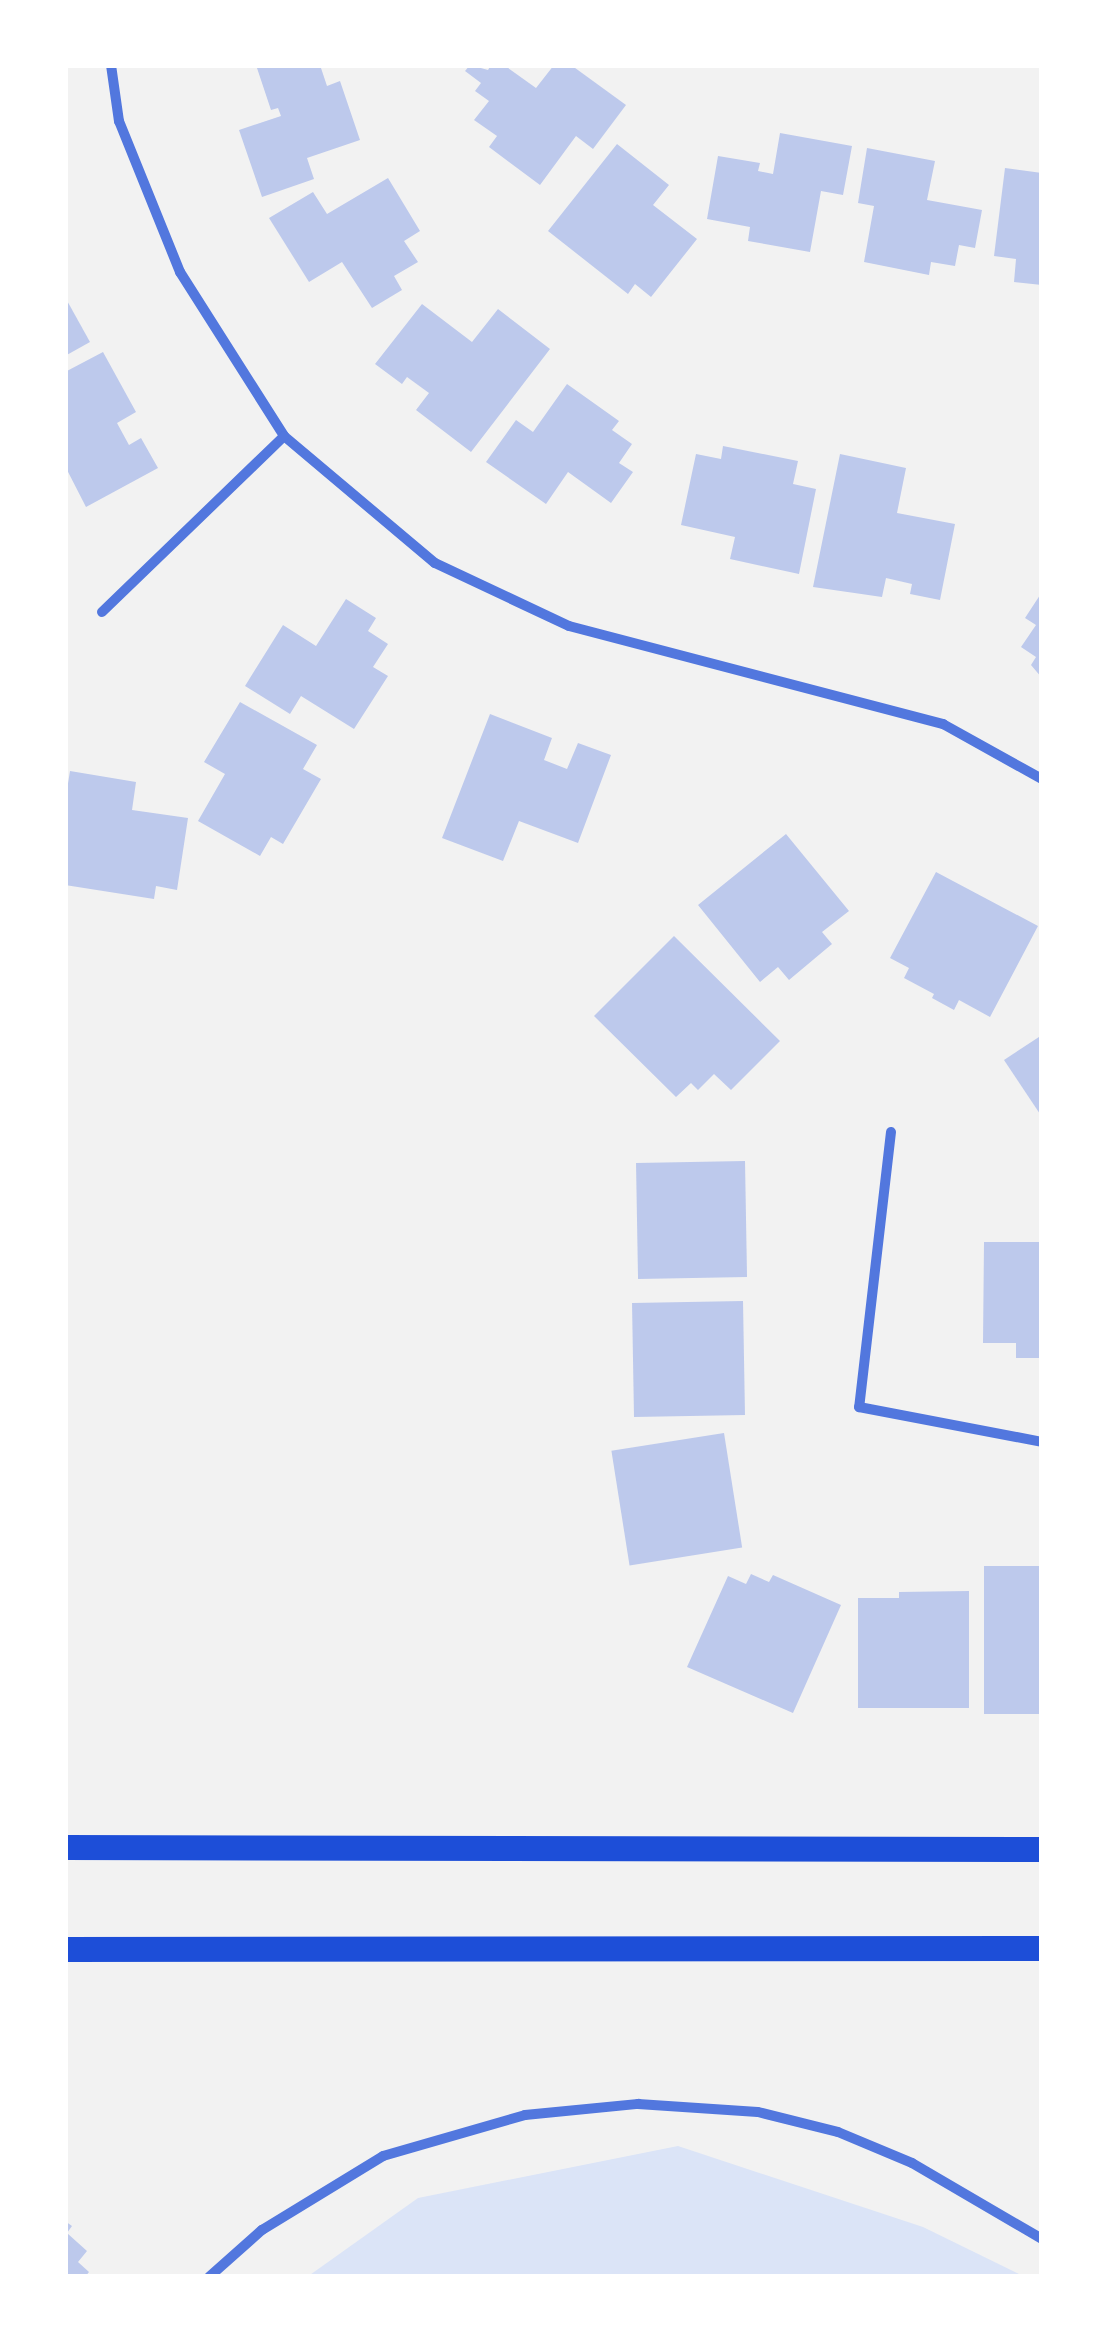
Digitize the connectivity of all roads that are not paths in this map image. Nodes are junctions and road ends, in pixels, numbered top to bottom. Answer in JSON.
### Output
{"nodes":[{"id":1,"x":111,"y":65,"type":"edge"},
{"id":2,"x":284,"y":436,"type":"junction"},
{"id":3,"x":102,"y":612,"type":"dead end"},
{"id":4,"x":1042,"y":779,"type":"edge"},
{"id":5,"x":891,"y":1132,"type":"dead end"},
{"id":6,"x":1042,"y":1442,"type":"edge"},
{"id":7,"x":65,"y":1847,"type":"edge"},
{"id":8,"x":1042,"y":1848,"type":"edge"},
{"id":9,"x":65,"y":1948,"type":"edge"},
{"id":10,"x":1042,"y":1948,"type":"edge"},
{"id":11,"x":1042,"y":2239,"type":"edge"},
{"id":12,"x":209,"y":2277,"type":"edge"}],
"edges":[{"from":1,"to":2,"type":"street"},
{"from":2,"to":3,"type":"street"},
{"from":2,"to":4,"type":"street"},
{"from":5,"to":6,"type":"street"},
{"from":7,"to":8,"type":"main road"},
{"from":9,"to":10,"type":"main road"},
{"from":11,"to":12,"type":"street"}]}
